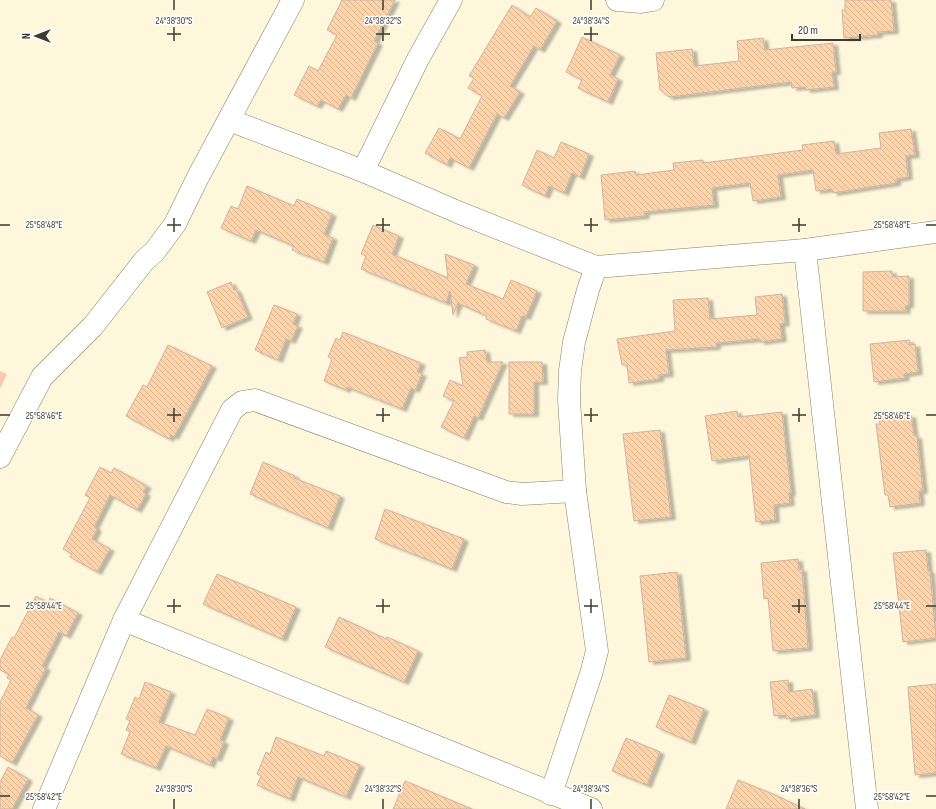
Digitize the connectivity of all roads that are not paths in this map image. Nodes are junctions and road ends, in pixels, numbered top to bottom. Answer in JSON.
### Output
{"nodes":[{"id":1,"x":293,"y":0,"type":"edge"},
{"id":2,"x":451,"y":0,"type":"edge"},
{"id":3,"x":617,"y":0,"type":"edge"},
{"id":4,"x":653,"y":0,"type":"edge"},
{"id":5,"x":229,"y":120,"type":"junction"},
{"id":6,"x":363,"y":171,"type":"junction"},
{"id":7,"x":936,"y":232,"type":"edge"},
{"id":8,"x":805,"y":250,"type":"junction"},
{"id":9,"x":596,"y":267,"type":"junction"},
{"id":10,"x":0,"y":457,"type":"edge"},
{"id":11,"x":575,"y":491,"type":"junction"},
{"id":12,"x":124,"y":620,"type":"junction"},
{"id":13,"x":551,"y":794,"type":"junction"},
{"id":14,"x":44,"y":809,"type":"edge"},
{"id":15,"x":591,"y":809,"type":"edge"},
{"id":16,"x":867,"y":809,"type":"edge"}],
"edges":[{"from":1,"to":5,"type":"street"},
{"from":2,"to":6,"type":"street"},
{"from":3,"to":4,"type":"street"},
{"from":5,"to":6,"type":"street"},
{"from":5,"to":10,"type":"street"},
{"from":6,"to":9,"type":"street"},
{"from":7,"to":8,"type":"street"},
{"from":8,"to":9,"type":"street"},
{"from":8,"to":16,"type":"street"},
{"from":9,"to":11,"type":"street"},
{"from":11,"to":12,"type":"street"},
{"from":11,"to":13,"type":"street"},
{"from":12,"to":13,"type":"street"},
{"from":12,"to":14,"type":"street"},
{"from":13,"to":15,"type":"street"}]}
